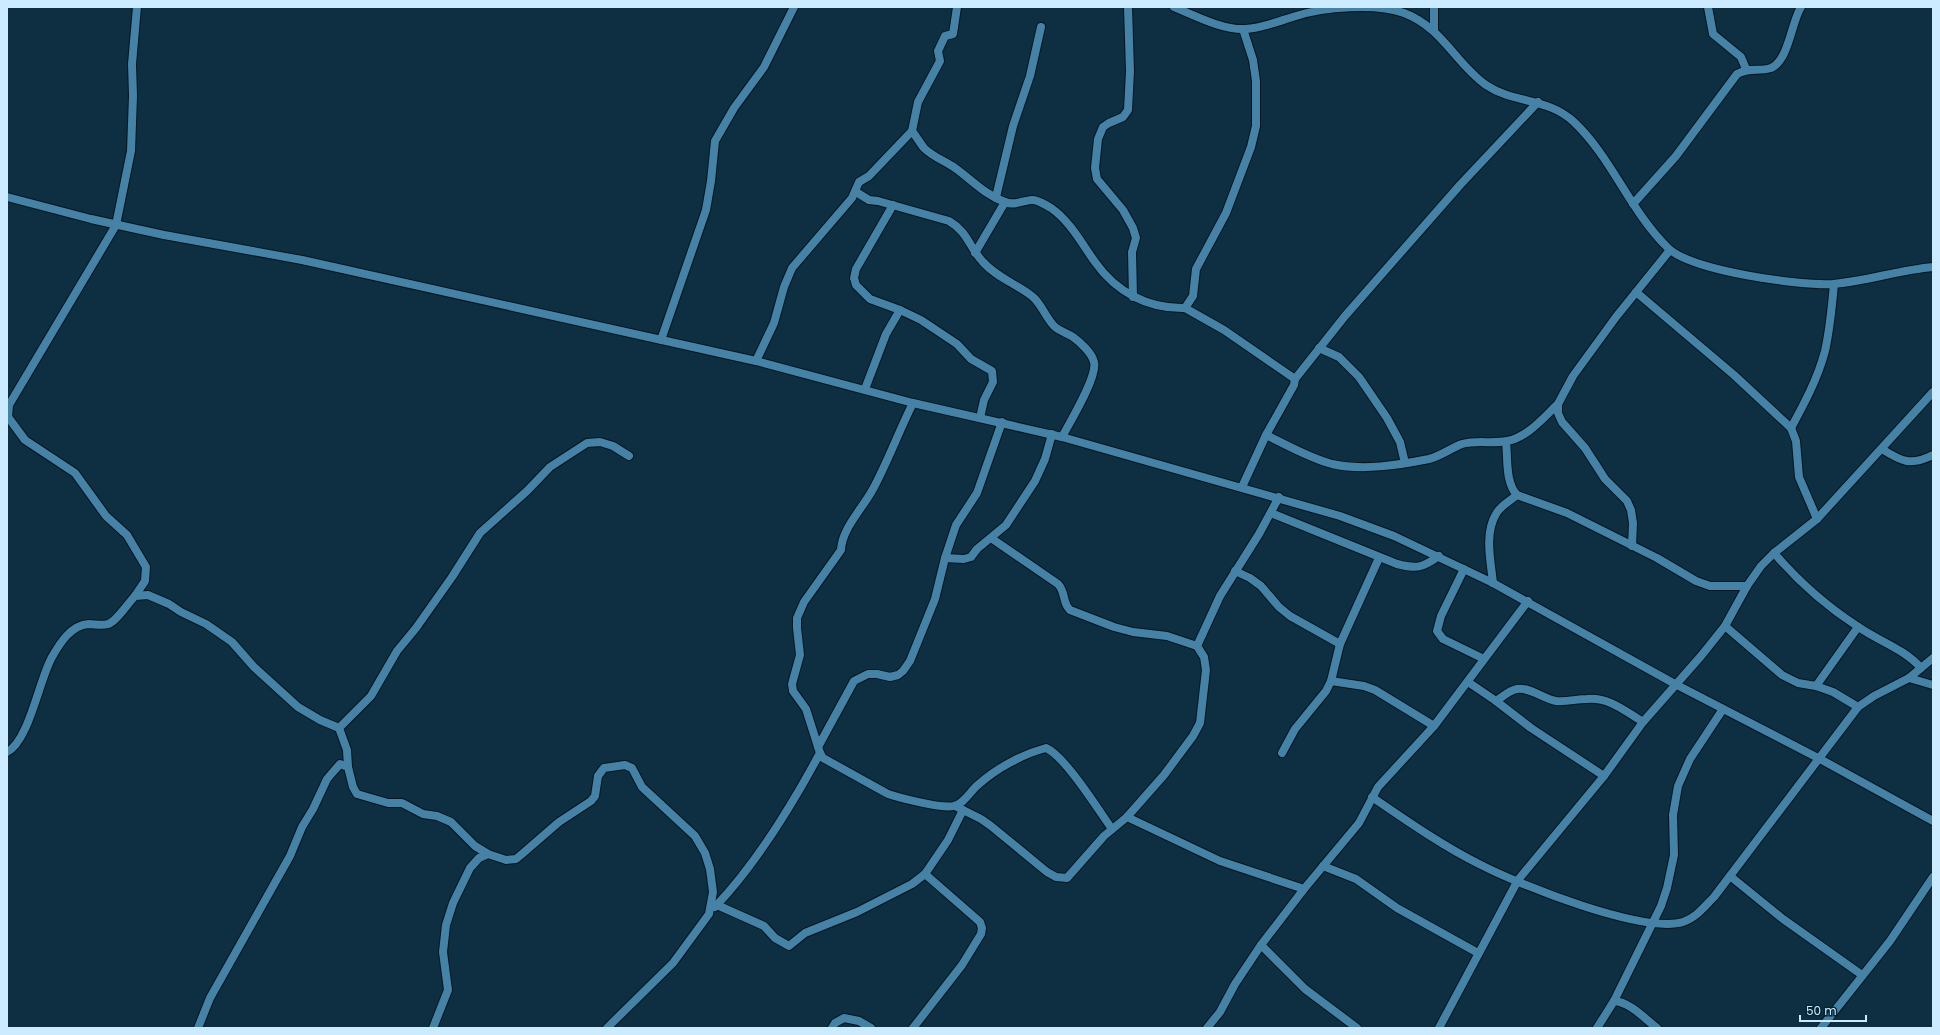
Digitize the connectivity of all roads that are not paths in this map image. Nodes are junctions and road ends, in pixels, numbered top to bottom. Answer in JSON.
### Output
{"nodes":[{"id":1,"x":137,"y":7,"type":"edge"},
{"id":2,"x":794,"y":7,"type":"edge"},
{"id":3,"x":957,"y":7,"type":"edge"},
{"id":4,"x":1128,"y":7,"type":"edge"},
{"id":5,"x":1174,"y":7,"type":"edge"},
{"id":6,"x":1434,"y":7,"type":"edge"},
{"id":7,"x":1708,"y":7,"type":"edge"},
{"id":8,"x":1800,"y":7,"type":"edge"},
{"id":9,"x":1041,"y":27,"type":"dead end"},
{"id":10,"x":1243,"y":29,"type":"junction"},
{"id":11,"x":1434,"y":30,"type":"junction"},
{"id":12,"x":1746,"y":69,"type":"junction"},
{"id":13,"x":1538,"y":102,"type":"junction"},
{"id":14,"x":912,"y":131,"type":"junction"},
{"id":15,"x":856,"y":192,"type":"junction"},
{"id":16,"x":7,"y":197,"type":"edge"},
{"id":17,"x":996,"y":197,"type":"junction"},
{"id":18,"x":1005,"y":202,"type":"junction"},
{"id":19,"x":1632,"y":204,"type":"junction"},
{"id":20,"x":893,"y":205,"type":"junction"},
{"id":21,"x":116,"y":225,"type":"junction"},
{"id":22,"x":1670,"y":250,"type":"junction"},
{"id":23,"x":975,"y":253,"type":"junction"},
{"id":24,"x":1933,"y":267,"type":"edge"},
{"id":25,"x":1834,"y":284,"type":"junction"},
{"id":26,"x":1636,"y":292,"type":"junction"},
{"id":27,"x":1133,"y":297,"type":"junction"},
{"id":28,"x":1185,"y":308,"type":"junction"},
{"id":29,"x":900,"y":310,"type":"junction"},
{"id":30,"x":661,"y":340,"type":"junction"},
{"id":31,"x":1319,"y":348,"type":"junction"},
{"id":32,"x":756,"y":361,"type":"junction"},
{"id":33,"x":1295,"y":379,"type":"junction"},
{"id":34,"x":865,"y":389,"type":"junction"},
{"id":35,"x":1932,"y":394,"type":"edge"},
{"id":36,"x":913,"y":402,"type":"junction"},
{"id":37,"x":1558,"y":404,"type":"junction"},
{"id":38,"x":980,"y":418,"type":"junction"},
{"id":39,"x":1002,"y":422,"type":"junction"},
{"id":40,"x":1791,"y":428,"type":"junction"},
{"id":41,"x":1052,"y":434,"type":"junction"},
{"id":42,"x":1266,"y":435,"type":"junction"},
{"id":43,"x":1062,"y":437,"type":"junction"},
{"id":44,"x":1506,"y":442,"type":"junction"},
{"id":45,"x":1882,"y":449,"type":"junction"},
{"id":46,"x":1933,"y":455,"type":"edge"},
{"id":47,"x":629,"y":456,"type":"dead end"},
{"id":48,"x":1405,"y":463,"type":"junction"},
{"id":49,"x":1242,"y":487,"type":"junction"},
{"id":50,"x":1517,"y":495,"type":"junction"},
{"id":51,"x":1279,"y":497,"type":"junction"},
{"id":52,"x":1271,"y":513,"type":"junction"},
{"id":53,"x":1817,"y":520,"type":"junction"},
{"id":54,"x":991,"y":538,"type":"junction"},
{"id":55,"x":1632,"y":546,"type":"junction"},
{"id":56,"x":1774,"y":553,"type":"junction"},
{"id":57,"x":1439,"y":556,"type":"junction"},
{"id":58,"x":945,"y":558,"type":"junction"},
{"id":59,"x":1379,"y":558,"type":"junction"},
{"id":60,"x":1464,"y":569,"type":"junction"},
{"id":61,"x":1235,"y":572,"type":"junction"},
{"id":62,"x":1493,"y":583,"type":"junction"},
{"id":63,"x":1747,"y":586,"type":"junction"},
{"id":64,"x":135,"y":596,"type":"junction"},
{"id":65,"x":1528,"y":601,"type":"junction"},
{"id":66,"x":1725,"y":626,"type":"junction"},
{"id":67,"x":1858,"y":627,"type":"junction"},
{"id":68,"x":1340,"y":644,"type":"junction"},
{"id":69,"x":1197,"y":646,"type":"junction"},
{"id":70,"x":1933,"y":658,"type":"edge"},
{"id":71,"x":1484,"y":659,"type":"junction"},
{"id":72,"x":1921,"y":668,"type":"junction"},
{"id":73,"x":1909,"y":678,"type":"junction"},
{"id":74,"x":1331,"y":681,"type":"junction"},
{"id":75,"x":1468,"y":682,"type":"junction"},
{"id":76,"x":1675,"y":684,"type":"junction"},
{"id":77,"x":1933,"y":685,"type":"edge"},
{"id":78,"x":1816,"y":686,"type":"junction"},
{"id":79,"x":1496,"y":701,"type":"junction"},
{"id":80,"x":1858,"y":707,"type":"junction"},
{"id":81,"x":1723,"y":709,"type":"junction"},
{"id":82,"x":1643,"y":722,"type":"junction"},
{"id":83,"x":1434,"y":726,"type":"junction"},
{"id":84,"x":339,"y":728,"type":"junction"},
{"id":85,"x":819,"y":750,"type":"junction"},
{"id":86,"x":7,"y":752,"type":"edge"},
{"id":87,"x":1282,"y":753,"type":"dead end"},
{"id":88,"x":1820,"y":759,"type":"junction"},
{"id":89,"x":348,"y":767,"type":"junction"},
{"id":90,"x":1604,"y":776,"type":"junction"},
{"id":91,"x":1372,"y":797,"type":"junction"},
{"id":92,"x":955,"y":806,"type":"junction"},
{"id":93,"x":963,"y":810,"type":"junction"},
{"id":94,"x":1127,"y":817,"type":"junction"},
{"id":95,"x":1933,"y":821,"type":"edge"},
{"id":96,"x":1112,"y":829,"type":"junction"},
{"id":97,"x":488,"y":854,"type":"junction"},
{"id":98,"x":1323,"y":866,"type":"junction"},
{"id":99,"x":925,"y":874,"type":"junction"},
{"id":100,"x":1730,"y":876,"type":"junction"},
{"id":101,"x":1933,"y":877,"type":"edge"},
{"id":102,"x":1518,"y":880,"type":"junction"},
{"id":103,"x":1304,"y":889,"type":"junction"},
{"id":104,"x":717,"y":905,"type":"junction"},
{"id":105,"x":708,"y":914,"type":"junction"},
{"id":106,"x":1652,"y":923,"type":"junction"},
{"id":107,"x":1261,"y":945,"type":"junction"},
{"id":108,"x":1478,"y":953,"type":"junction"},
{"id":109,"x":1862,"y":974,"type":"junction"},
{"id":110,"x":1614,"y":1001,"type":"junction"},
{"id":111,"x":198,"y":1028,"type":"edge"},
{"id":112,"x":433,"y":1028,"type":"edge"},
{"id":113,"x":607,"y":1028,"type":"edge"},
{"id":114,"x":832,"y":1028,"type":"edge"},
{"id":115,"x":871,"y":1028,"type":"edge"},
{"id":116,"x":913,"y":1028,"type":"edge"},
{"id":117,"x":1207,"y":1028,"type":"edge"},
{"id":118,"x":1357,"y":1028,"type":"edge"},
{"id":119,"x":1439,"y":1028,"type":"edge"},
{"id":120,"x":1597,"y":1028,"type":"edge"},
{"id":121,"x":1657,"y":1028,"type":"edge"},
{"id":122,"x":1821,"y":1028,"type":"edge"}],
"edges":[{"from":1,"to":21,"type":"street"},
{"from":2,"to":30,"type":"street"},
{"from":3,"to":14,"type":"street"},
{"from":4,"to":27,"type":"street"},
{"from":5,"to":10,"type":"street"},
{"from":6,"to":11,"type":"street"},
{"from":7,"to":12,"type":"street"},
{"from":8,"to":12,"type":"street"},
{"from":9,"to":17,"type":"street"},
{"from":10,"to":11,"type":"street"},
{"from":10,"to":28,"type":"street"},
{"from":11,"to":13,"type":"street"},
{"from":12,"to":19,"type":"street"},
{"from":13,"to":19,"type":"street"},
{"from":13,"to":31,"type":"street"},
{"from":14,"to":15,"type":"street"},
{"from":14,"to":17,"type":"street"},
{"from":15,"to":20,"type":"street"},
{"from":15,"to":32,"type":"street"},
{"from":16,"to":21,"type":"street"},
{"from":17,"to":18,"type":"street"},
{"from":18,"to":23,"type":"street"},
{"from":18,"to":27,"type":"street"},
{"from":19,"to":22,"type":"street"},
{"from":20,"to":23,"type":"street"},
{"from":20,"to":29,"type":"street"},
{"from":21,"to":30,"type":"street"},
{"from":21,"to":64,"type":"street"},
{"from":22,"to":25,"type":"street"},
{"from":22,"to":26,"type":"street"},
{"from":23,"to":43,"type":"street"},
{"from":24,"to":25,"type":"street"},
{"from":25,"to":40,"type":"street"},
{"from":26,"to":37,"type":"street"},
{"from":26,"to":40,"type":"street"},
{"from":27,"to":28,"type":"street"},
{"from":28,"to":33,"type":"street"},
{"from":29,"to":34,"type":"street"},
{"from":29,"to":38,"type":"street"},
{"from":30,"to":32,"type":"street"},
{"from":31,"to":33,"type":"street"},
{"from":31,"to":48,"type":"street"},
{"from":32,"to":34,"type":"street"},
{"from":33,"to":42,"type":"street"},
{"from":34,"to":36,"type":"street"},
{"from":35,"to":45,"type":"street"},
{"from":36,"to":38,"type":"street"},
{"from":36,"to":85,"type":"street"},
{"from":37,"to":44,"type":"street"},
{"from":37,"to":55,"type":"street"},
{"from":38,"to":39,"type":"street"},
{"from":39,"to":41,"type":"street"},
{"from":39,"to":58,"type":"street"},
{"from":40,"to":53,"type":"street"},
{"from":41,"to":43,"type":"street"},
{"from":41,"to":54,"type":"street"},
{"from":42,"to":48,"type":"street"},
{"from":42,"to":49,"type":"street"},
{"from":43,"to":49,"type":"street"},
{"from":44,"to":48,"type":"street"},
{"from":44,"to":50,"type":"street"},
{"from":45,"to":46,"type":"street"},
{"from":45,"to":53,"type":"street"},
{"from":47,"to":84,"type":"street"},
{"from":49,"to":51,"type":"street"},
{"from":50,"to":55,"type":"street"},
{"from":50,"to":62,"type":"street"},
{"from":51,"to":52,"type":"street"},
{"from":51,"to":57,"type":"street"},
{"from":52,"to":59,"type":"street"},
{"from":52,"to":61,"type":"street"},
{"from":53,"to":56,"type":"street"},
{"from":54,"to":58,"type":"street"},
{"from":54,"to":69,"type":"street"},
{"from":55,"to":63,"type":"street"},
{"from":56,"to":63,"type":"street"},
{"from":56,"to":67,"type":"street"},
{"from":57,"to":59,"type":"street"},
{"from":57,"to":60,"type":"street"},
{"from":58,"to":85,"type":"street"},
{"from":59,"to":68,"type":"street"},
{"from":60,"to":62,"type":"street"},
{"from":60,"to":71,"type":"street"},
{"from":61,"to":68,"type":"street"},
{"from":61,"to":69,"type":"street"},
{"from":62,"to":65,"type":"street"},
{"from":63,"to":66,"type":"street"},
{"from":64,"to":84,"type":"street"},
{"from":64,"to":86,"type":"street"},
{"from":65,"to":71,"type":"street"},
{"from":65,"to":76,"type":"street"},
{"from":66,"to":76,"type":"street"},
{"from":66,"to":78,"type":"street"},
{"from":67,"to":72,"type":"street"},
{"from":67,"to":78,"type":"street"},
{"from":68,"to":74,"type":"street"},
{"from":69,"to":94,"type":"street"},
{"from":70,"to":72,"type":"street"},
{"from":71,"to":75,"type":"street"},
{"from":72,"to":73,"type":"street"},
{"from":73,"to":77,"type":"street"},
{"from":73,"to":80,"type":"street"},
{"from":74,"to":83,"type":"street"},
{"from":74,"to":87,"type":"street"},
{"from":75,"to":79,"type":"street"},
{"from":75,"to":83,"type":"street"},
{"from":76,"to":81,"type":"street"},
{"from":76,"to":82,"type":"street"},
{"from":78,"to":80,"type":"street"},
{"from":79,"to":82,"type":"street"},
{"from":79,"to":90,"type":"street"},
{"from":80,"to":88,"type":"street"},
{"from":81,"to":88,"type":"street"},
{"from":81,"to":106,"type":"street"},
{"from":82,"to":90,"type":"street"},
{"from":83,"to":91,"type":"street"},
{"from":84,"to":89,"type":"street"},
{"from":85,"to":92,"type":"street"},
{"from":85,"to":104,"type":"street"},
{"from":88,"to":95,"type":"street"},
{"from":88,"to":100,"type":"street"},
{"from":89,"to":97,"type":"street"},
{"from":89,"to":111,"type":"street"},
{"from":90,"to":102,"type":"street"},
{"from":91,"to":98,"type":"street"},
{"from":91,"to":102,"type":"street"},
{"from":92,"to":93,"type":"street"},
{"from":92,"to":96,"type":"street"},
{"from":93,"to":96,"type":"street"},
{"from":93,"to":99,"type":"street"},
{"from":94,"to":96,"type":"street"},
{"from":94,"to":103,"type":"street"},
{"from":97,"to":105,"type":"street"},
{"from":97,"to":112,"type":"street"},
{"from":98,"to":103,"type":"street"},
{"from":98,"to":108,"type":"street"},
{"from":99,"to":104,"type":"street"},
{"from":99,"to":116,"type":"street"},
{"from":100,"to":106,"type":"street"},
{"from":100,"to":109,"type":"street"},
{"from":101,"to":109,"type":"street"},
{"from":102,"to":106,"type":"street"},
{"from":102,"to":108,"type":"street"},
{"from":103,"to":107,"type":"street"},
{"from":104,"to":105,"type":"street"},
{"from":105,"to":113,"type":"street"},
{"from":106,"to":110,"type":"street"},
{"from":107,"to":117,"type":"street"},
{"from":107,"to":118,"type":"street"},
{"from":108,"to":119,"type":"street"},
{"from":109,"to":122,"type":"street"},
{"from":110,"to":120,"type":"street"},
{"from":110,"to":121,"type":"street"},
{"from":114,"to":115,"type":"street"}]}
